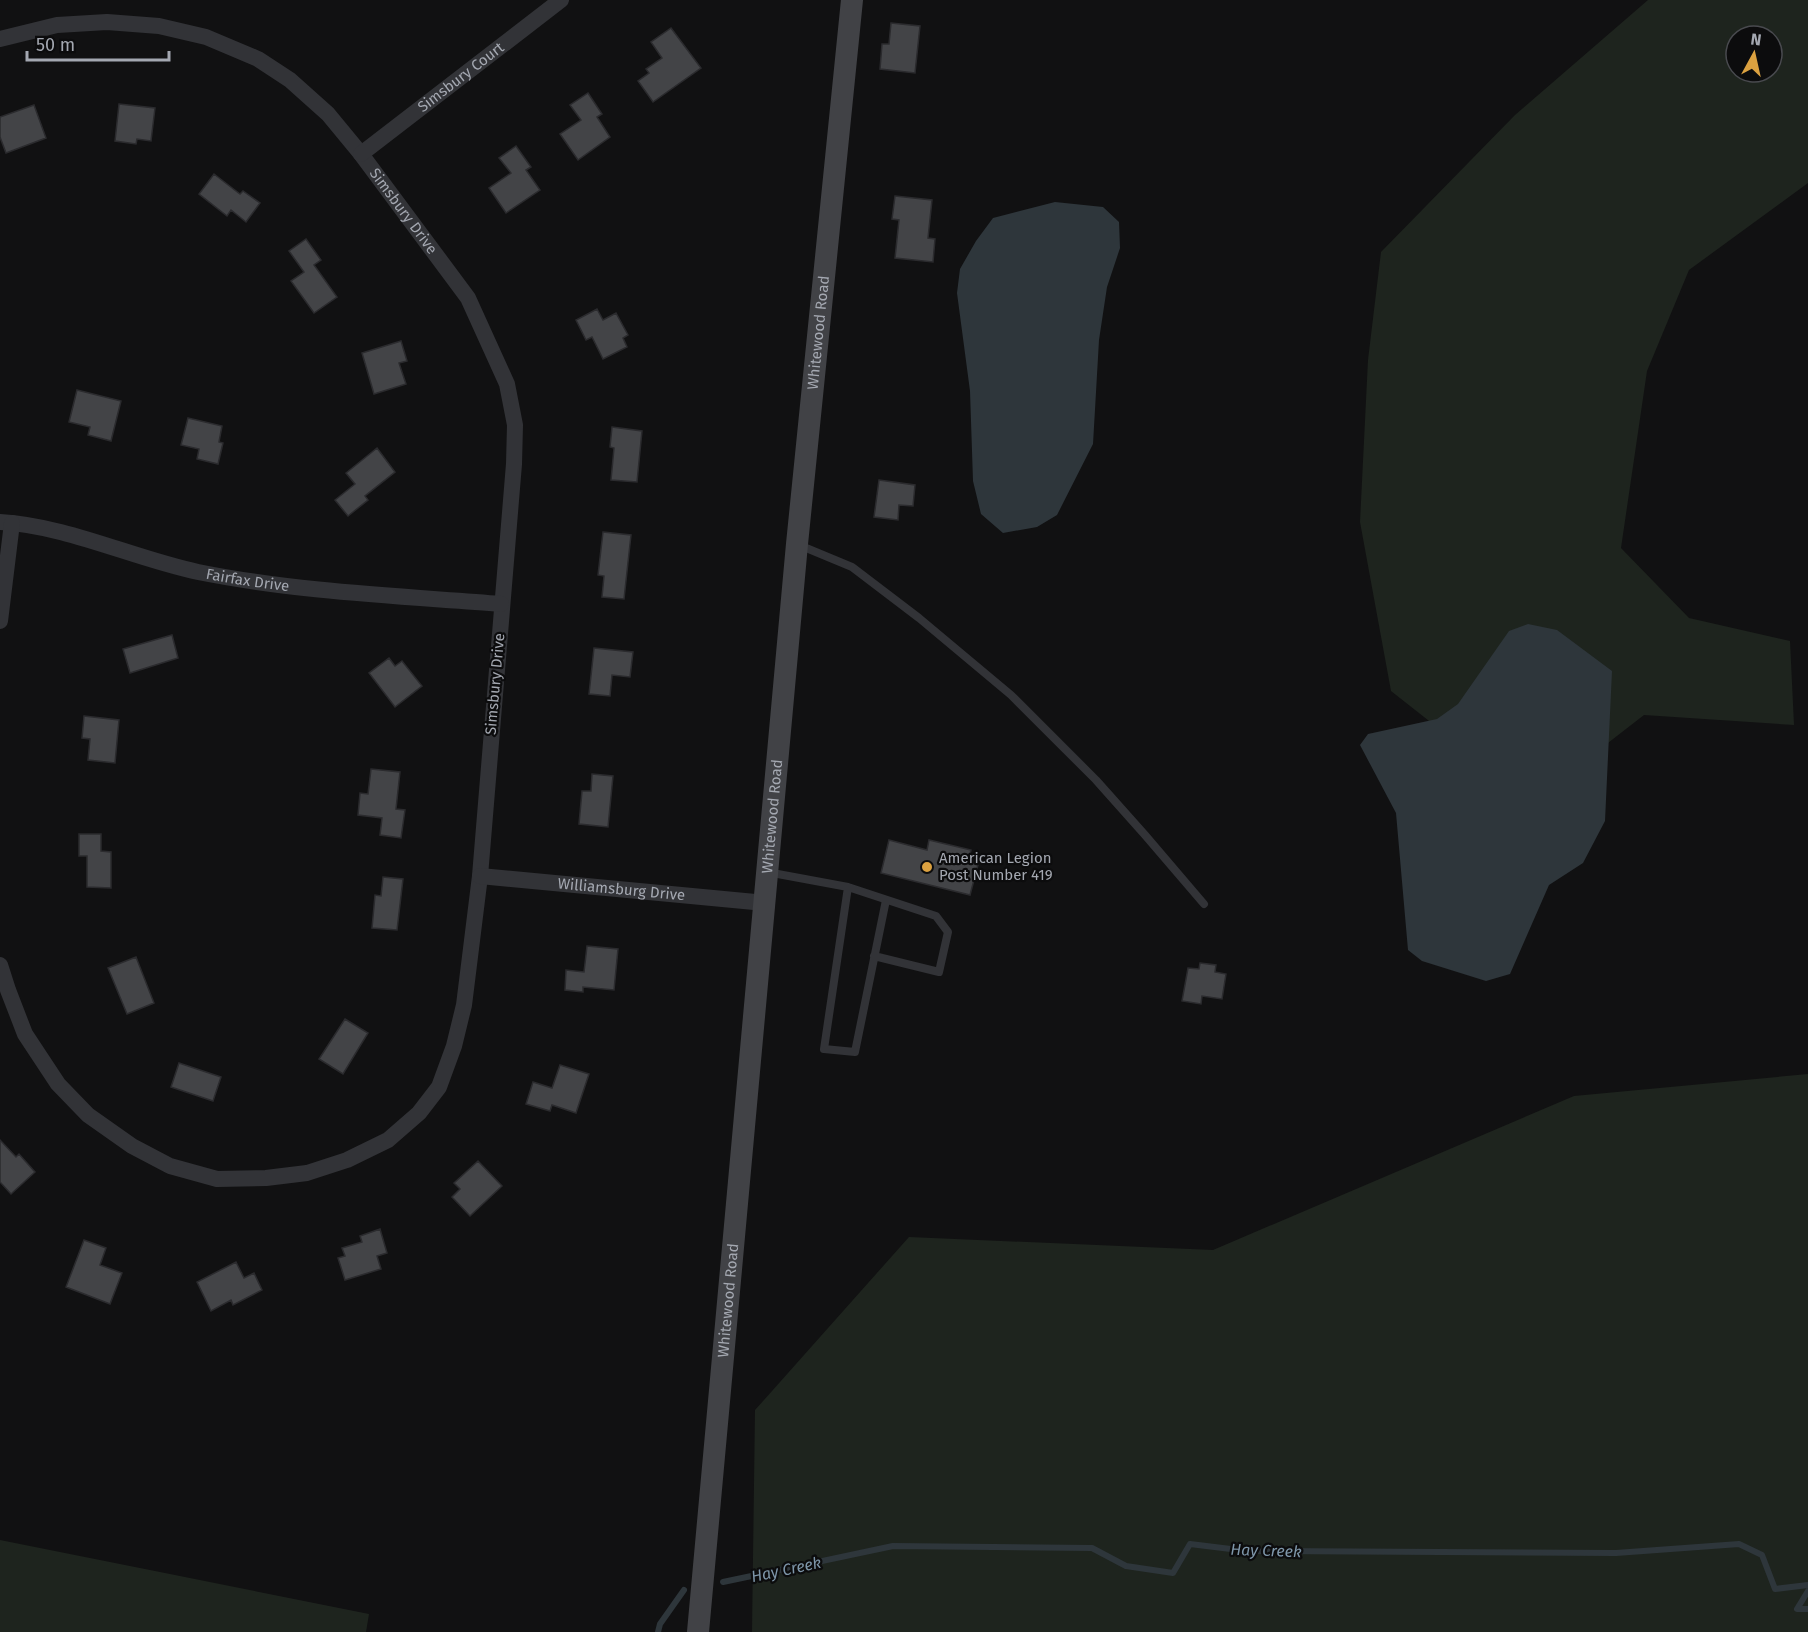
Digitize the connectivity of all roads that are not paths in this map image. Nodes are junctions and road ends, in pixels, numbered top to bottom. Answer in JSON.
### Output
{"nodes":[{"id":1,"x":561,"y":0,"type":"edge"},
{"id":2,"x":852,"y":0,"type":"edge"},
{"id":3,"x":0,"y":39,"type":"edge"},
{"id":4,"x":361,"y":154,"type":"junction"},
{"id":5,"x":6,"y":522,"type":"edge"},
{"id":6,"x":797,"y":544,"type":"junction"},
{"id":7,"x":501,"y":604,"type":"junction"},
{"id":8,"x":0,"y":621,"type":"edge"},
{"id":9,"x":766,"y":872,"type":"junction"},
{"id":10,"x":480,"y":876,"type":"junction"},
{"id":11,"x":848,"y":887,"type":"junction"},
{"id":12,"x":886,"y":900,"type":"junction"},
{"id":13,"x":765,"y":903,"type":"junction"},
{"id":14,"x":1204,"y":904,"type":"dead end"},
{"id":15,"x":874,"y":956,"type":"junction"},
{"id":16,"x":0,"y":965,"type":"edge"},
{"id":17,"x":699,"y":1632,"type":"edge"}],
"edges":[{"from":1,"to":4,"type":"street","name":"Simsbury Court"},
{"from":2,"to":6,"type":"street","name":"Whitewood Road"},
{"from":3,"to":4,"type":"street","name":"Simsbury Drive"},
{"from":4,"to":7,"type":"street","name":"Simsbury Drive"},
{"from":5,"to":7,"type":"street","name":"Fairfax Drive"},
{"from":5,"to":8,"type":"street"},
{"from":6,"to":9,"type":"street","name":"Whitewood Road"},
{"from":6,"to":14,"type":"lane"},
{"from":7,"to":10,"type":"street","name":"Simsbury Drive"},
{"from":9,"to":11,"type":"lane"},
{"from":9,"to":13,"type":"street","name":"Whitewood Road"},
{"from":10,"to":13,"type":"street","name":"Williamsburg Drive"},
{"from":10,"to":16,"type":"street","name":"Simsbury Drive"},
{"from":11,"to":12,"type":"lane"},
{"from":11,"to":15,"type":"lane"},
{"from":12,"to":15,"type":"lane"},
{"from":12,"to":15,"type":"lane"},
{"from":13,"to":17,"type":"street","name":"Whitewood Road"}]}
